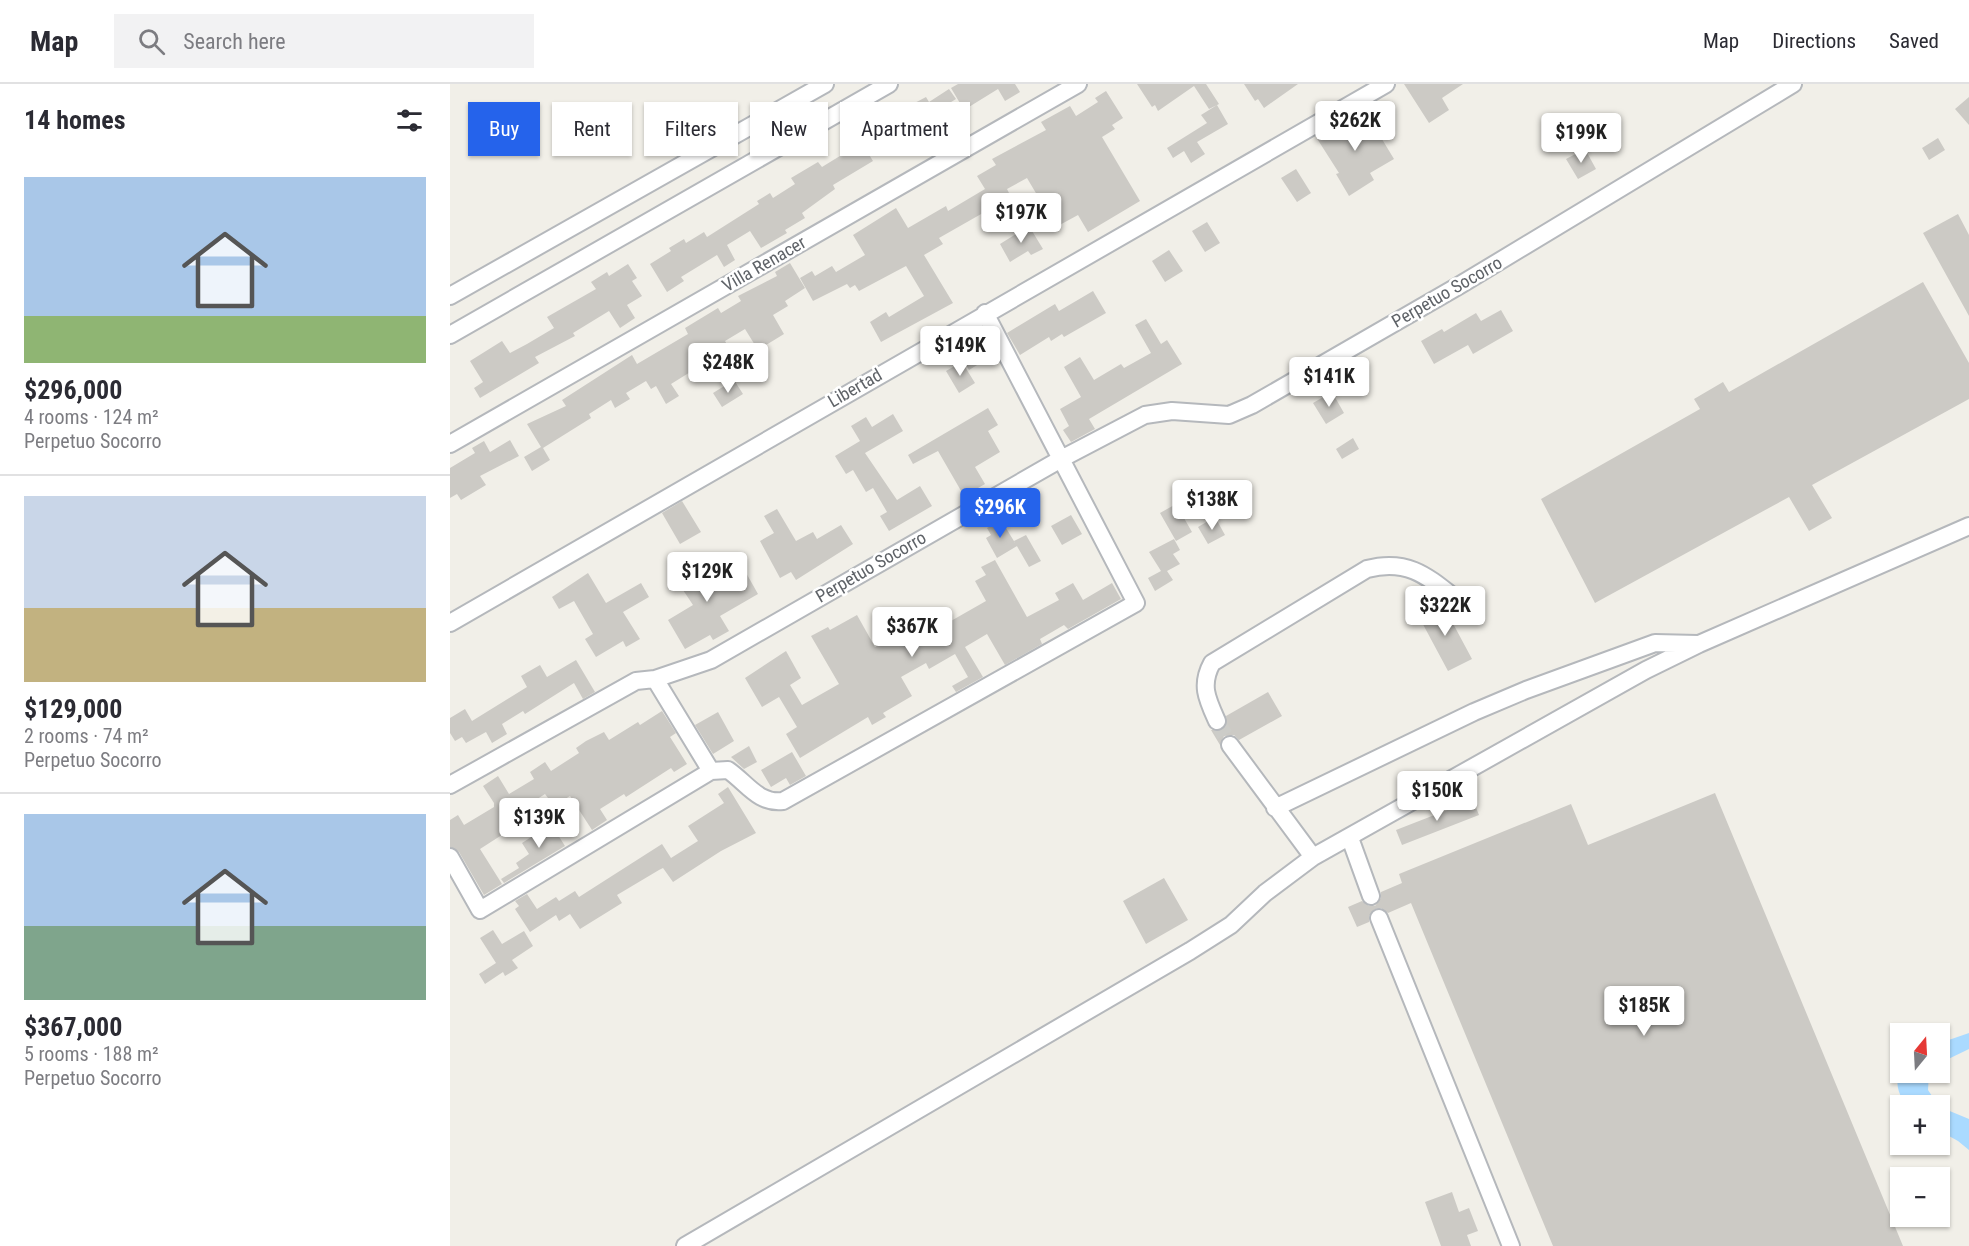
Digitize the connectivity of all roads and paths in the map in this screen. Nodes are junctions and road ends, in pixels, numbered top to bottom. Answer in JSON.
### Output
{"nodes":[{"id":1,"x":825,"y":84,"type":"edge"},
{"id":2,"x":889,"y":84,"type":"edge"},
{"id":3,"x":1078,"y":84,"type":"edge"},
{"id":4,"x":1386,"y":84,"type":"edge"},
{"id":5,"x":1793,"y":84,"type":"edge"},
{"id":6,"x":450,"y":296,"type":"edge"},
{"id":7,"x":985,"y":313,"type":"junction"},
{"id":8,"x":450,"y":335,"type":"edge"},
{"id":9,"x":450,"y":444,"type":"edge"},
{"id":10,"x":1061,"y":459,"type":"junction"},
{"id":11,"x":1969,"y":526,"type":"edge"},
{"id":12,"x":1465,"y":606,"type":"dead end"},
{"id":13,"x":450,"y":622,"type":"edge"},
{"id":14,"x":1699,"y":644,"type":"junction"},
{"id":15,"x":655,"y":679,"type":"junction"},
{"id":16,"x":1216,"y":721,"type":"tunnel mouth"},
{"id":17,"x":1230,"y":745,"type":"tunnel mouth"},
{"id":18,"x":711,"y":771,"type":"junction"},
{"id":19,"x":450,"y":785,"type":"edge"},
{"id":20,"x":1275,"y":808,"type":"junction"},
{"id":21,"x":1350,"y":838,"type":"junction"},
{"id":22,"x":450,"y":857,"type":"edge"},
{"id":23,"x":1313,"y":857,"type":"junction"},
{"id":24,"x":1371,"y":896,"type":"dead end"},
{"id":25,"x":1379,"y":918,"type":"dead end"},
{"id":26,"x":685,"y":1246,"type":"edge"},
{"id":27,"x":1511,"y":1246,"type":"edge"}],
"edges":[{"from":1,"to":6,"type":"street"},
{"from":2,"to":8,"type":"street"},
{"from":3,"to":9,"type":"street","name":"Villa Renacer"},
{"from":4,"to":7,"type":"street","name":"Libertad"},
{"from":5,"to":10,"type":"street","name":"Perpetuo Socorro"},
{"from":7,"to":10,"type":"street"},
{"from":7,"to":13,"type":"street","name":"Libertad"},
{"from":10,"to":15,"type":"street","name":"Perpetuo Socorro"},
{"from":10,"to":18,"type":"street"},
{"from":11,"to":14,"type":"street"},
{"from":12,"to":16,"type":"street"},
{"from":14,"to":20,"type":"street"},
{"from":14,"to":21,"type":"street"},
{"from":15,"to":18,"type":"street"},
{"from":15,"to":19,"type":"street","name":"Perpetuo Socorro"},
{"from":17,"to":20,"type":"street"},
{"from":18,"to":22,"type":"street"},
{"from":20,"to":23,"type":"street"},
{"from":21,"to":23,"type":"street"},
{"from":21,"to":24,"type":"street"},
{"from":23,"to":26,"type":"street"},
{"from":25,"to":27,"type":"street"}]}
